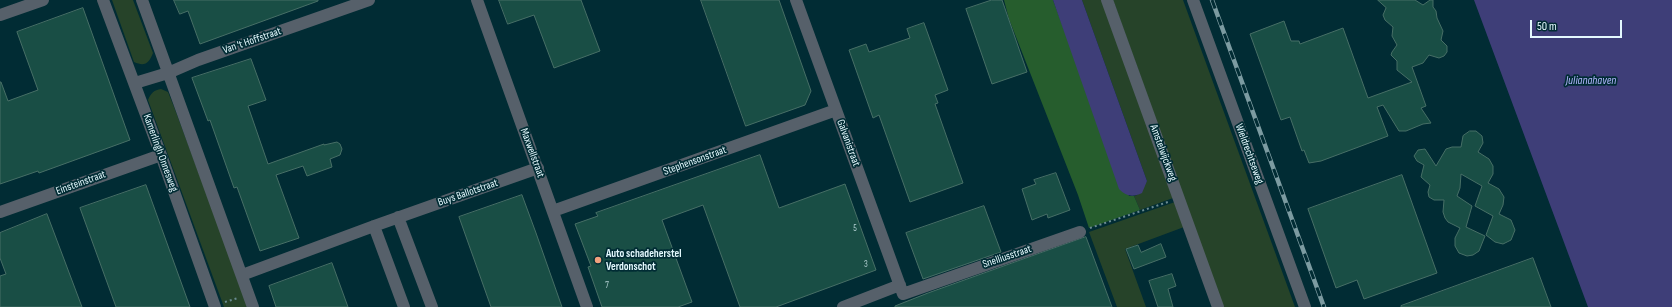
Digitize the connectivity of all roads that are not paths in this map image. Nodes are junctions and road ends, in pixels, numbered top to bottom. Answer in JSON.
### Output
{"nodes":[{"id":1,"x":43,"y":0,"type":"edge"},
{"id":2,"x":103,"y":0,"type":"edge"},
{"id":3,"x":142,"y":0,"type":"edge"},
{"id":4,"x":369,"y":0,"type":"edge"},
{"id":5,"x":476,"y":0,"type":"edge"},
{"id":6,"x":796,"y":0,"type":"edge"},
{"id":7,"x":1107,"y":0,"type":"edge"},
{"id":8,"x":1193,"y":0,"type":"edge"},
{"id":9,"x":0,"y":15,"type":"edge"},
{"id":10,"x":168,"y":73,"type":"junction"},
{"id":11,"x":134,"y":83,"type":"junction"},
{"id":12,"x":836,"y":110,"type":"junction"},
{"id":13,"x":161,"y":154,"type":"junction"},
{"id":14,"x":538,"y":168,"type":"junction"},
{"id":15,"x":553,"y":211,"type":"junction"},
{"id":16,"x":0,"y":212,"type":"edge"},
{"id":17,"x":398,"y":217,"type":"junction"},
{"id":18,"x":374,"y":226,"type":"junction"},
{"id":19,"x":1080,"y":232,"type":"road end"},
{"id":20,"x":242,"y":276,"type":"junction"},
{"id":21,"x":900,"y":285,"type":"junction"},
{"id":22,"x":214,"y":306,"type":"edge"},
{"id":23,"x":254,"y":307,"type":"edge"},
{"id":24,"x":404,"y":307,"type":"edge"},
{"id":25,"x":432,"y":307,"type":"edge"},
{"id":26,"x":587,"y":307,"type":"edge"},
{"id":27,"x":842,"y":307,"type":"edge"},
{"id":28,"x":1218,"y":307,"type":"edge"},
{"id":29,"x":1305,"y":307,"type":"edge"}],
"edges":[{"from":1,"to":9,"type":"street"},
{"from":2,"to":11,"type":"street","name":"Kamerlingh Onnesweg"},
{"from":3,"to":10,"type":"street"},
{"from":4,"to":10,"type":"street","name":"Van 't Hoffstraat"},
{"from":5,"to":14,"type":"street","name":"Maxwellstraat"},
{"from":6,"to":12,"type":"street","name":"Galvanistraat"},
{"from":7,"to":28,"type":"street","name":"Amstelwijckweg"},
{"from":8,"to":29,"type":"street","name":"Wieldrechtseweg"},
{"from":10,"to":11,"type":"street","name":"Van 't Hoffstraat"},
{"from":10,"to":20,"type":"street"},
{"from":11,"to":13,"type":"street","name":"Kamerlingh Onnesweg"},
{"from":12,"to":15,"type":"street","name":"Stephensonstraat"},
{"from":12,"to":21,"type":"street","name":"Galvanistraat"},
{"from":13,"to":16,"type":"street","name":"Einsteinstraat"},
{"from":13,"to":22,"type":"street","name":"Kamerlingh Onnesweg"},
{"from":14,"to":15,"type":"street","name":"Maxwellstraat"},
{"from":14,"to":17,"type":"street","name":"Buys Ballotstraat"},
{"from":15,"to":26,"type":"street","name":"Maxwellstraat"},
{"from":17,"to":18,"type":"street","name":"Buys Ballotstraat"},
{"from":17,"to":25,"type":"street"},
{"from":18,"to":20,"type":"street","name":"Buys Ballotstraat"},
{"from":18,"to":24,"type":"street"},
{"from":19,"to":21,"type":"street","name":"Snelliusstraat"},
{"from":20,"to":23,"type":"street"},
{"from":21,"to":27,"type":"street"}]}
